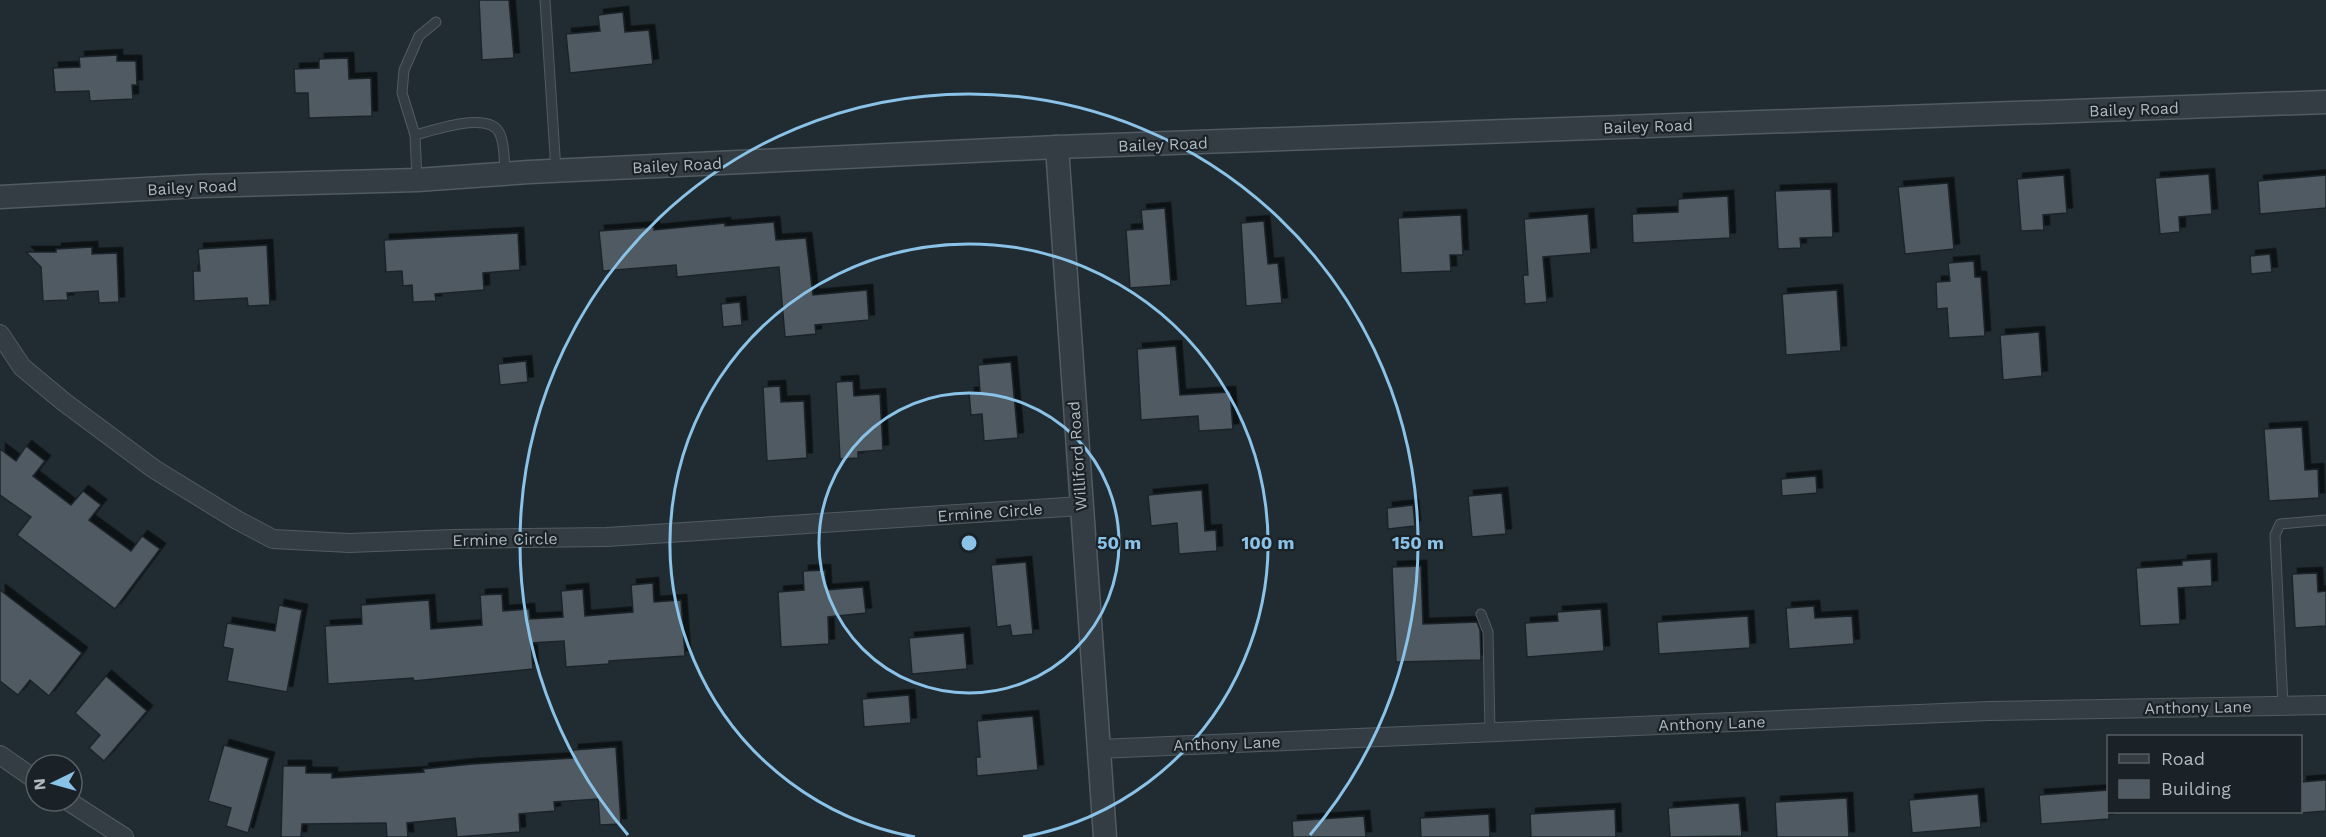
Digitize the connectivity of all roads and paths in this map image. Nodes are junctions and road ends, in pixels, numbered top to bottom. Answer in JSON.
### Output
{"nodes":[{"id":1,"x":545,"y":0,"type":"edge"},
{"id":2,"x":436,"y":22,"type":"dead end"},
{"id":3,"x":2326,"y":102,"type":"edge"},
{"id":4,"x":416,"y":135,"type":"junction"},
{"id":5,"x":1057,"y":147,"type":"junction"},
{"id":6,"x":556,"y":171,"type":"junction"},
{"id":7,"x":505,"y":174,"type":"junction"},
{"id":8,"x":417,"y":180,"type":"junction"},
{"id":9,"x":0,"y":197,"type":"edge"},
{"id":10,"x":0,"y":334,"type":"edge"},
{"id":11,"x":1081,"y":506,"type":"junction"},
{"id":12,"x":2326,"y":520,"type":"edge"},
{"id":13,"x":1480,"y":614,"type":"dead end"},
{"id":14,"x":2326,"y":705,"type":"edge"},
{"id":15,"x":2283,"y":706,"type":"junction"},
{"id":16,"x":1490,"y":732,"type":"junction"},
{"id":17,"x":1099,"y":748,"type":"junction"},
{"id":18,"x":0,"y":755,"type":"edge"},
{"id":19,"x":24,"y":772,"type":"edge"},
{"id":20,"x":84,"y":811,"type":"edge"},
{"id":21,"x":124,"y":837,"type":"edge"},
{"id":22,"x":1106,"y":837,"type":"edge"}],
"edges":[{"from":1,"to":6,"type":"lane"},
{"from":2,"to":4,"type":"lane"},
{"from":3,"to":5,"type":"street","name":"Bailey Road"},
{"from":4,"to":7,"type":"lane"},
{"from":4,"to":8,"type":"lane"},
{"from":5,"to":6,"type":"street","name":"Bailey Road"},
{"from":5,"to":11,"type":"street","name":"Williford Road"},
{"from":6,"to":7,"type":"street","name":"Bailey Road"},
{"from":7,"to":8,"type":"street","name":"Bailey Road"},
{"from":8,"to":9,"type":"street","name":"Bailey Road"},
{"from":10,"to":11,"type":"street","name":"Ermine Circle"},
{"from":11,"to":17,"type":"street","name":"Williford Road"},
{"from":12,"to":15,"type":"lane"},
{"from":13,"to":16,"type":"lane"},
{"from":14,"to":15,"type":"street","name":"Anthony Lane"},
{"from":15,"to":16,"type":"street","name":"Anthony Lane"},
{"from":16,"to":17,"type":"street","name":"Anthony Lane"},
{"from":17,"to":22,"type":"street","name":"Williford Road"},
{"from":18,"to":19,"type":"street"},
{"from":20,"to":21,"type":"street"}]}
